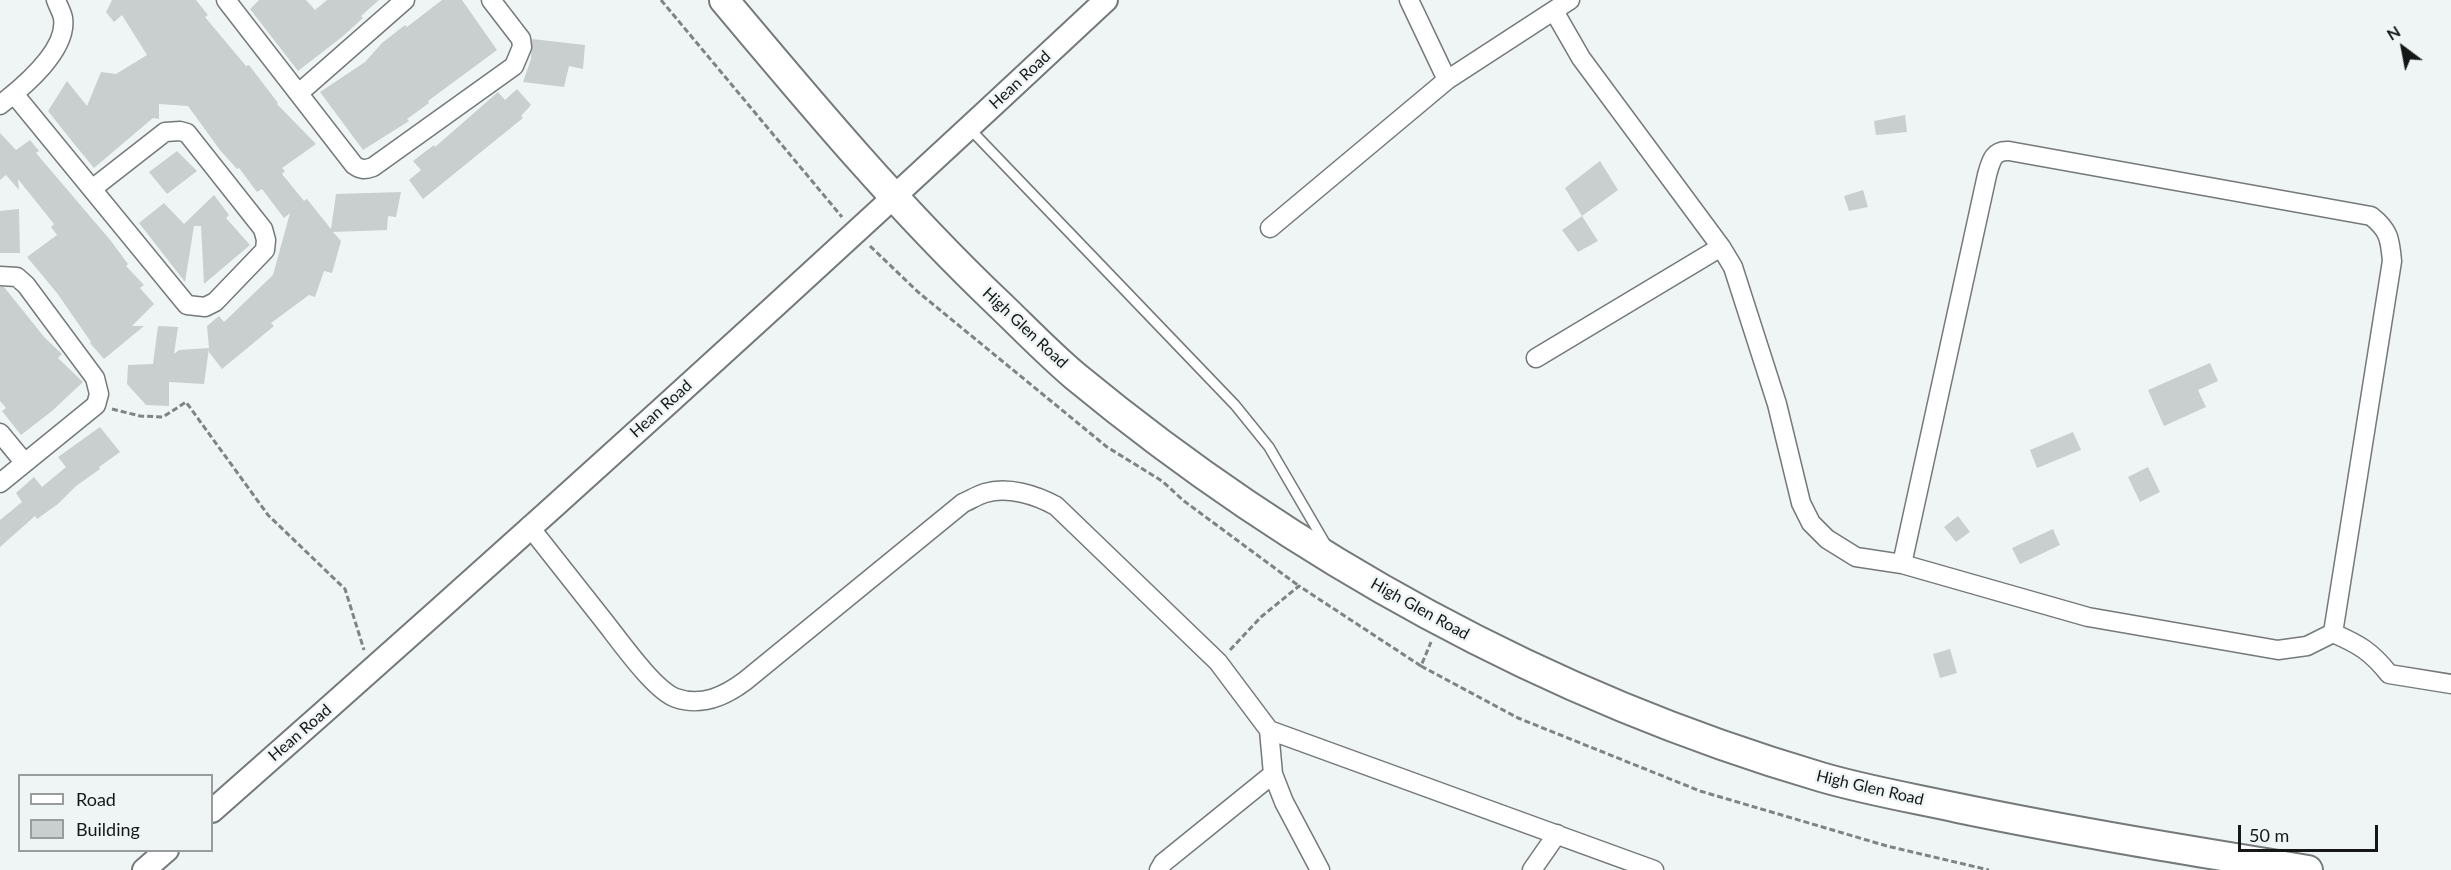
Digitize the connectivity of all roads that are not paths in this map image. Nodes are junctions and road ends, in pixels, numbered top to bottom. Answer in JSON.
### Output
{"nodes":[{"id":1,"x":56,"y":0,"type":"edge"},
{"id":2,"x":405,"y":0,"type":"edge"},
{"id":3,"x":491,"y":0,"type":"edge"},
{"id":4,"x":724,"y":0,"type":"edge"},
{"id":5,"x":1106,"y":0,"type":"edge"},
{"id":6,"x":1409,"y":0,"type":"edge"},
{"id":7,"x":1570,"y":0,"type":"edge"},
{"id":8,"x":236,"y":4,"type":"edge"},
{"id":9,"x":1554,"y":11,"type":"junction"},
{"id":10,"x":1447,"y":80,"type":"junction"},
{"id":11,"x":298,"y":93,"type":"junction"},
{"id":12,"x":7,"y":100,"type":"edge"},
{"id":13,"x":969,"y":128,"type":"junction"},
{"id":14,"x":92,"y":189,"type":"junction"},
{"id":15,"x":893,"y":197,"type":"junction"},
{"id":16,"x":1270,"y":228,"type":"dead end"},
{"id":17,"x":1721,"y":247,"type":"junction"},
{"id":18,"x":0,"y":276,"type":"edge"},
{"id":19,"x":1536,"y":358,"type":"dead end"},
{"id":20,"x":0,"y":433,"type":"edge"},
{"id":21,"x":24,"y":462,"type":"junction"},
{"id":22,"x":0,"y":483,"type":"edge"},
{"id":23,"x":530,"y":526,"type":"junction"},
{"id":24,"x":1334,"y":559,"type":"junction"},
{"id":25,"x":1902,"y":564,"type":"junction"},
{"id":26,"x":2333,"y":633,"type":"junction"},
{"id":27,"x":2451,"y":684,"type":"edge"},
{"id":28,"x":1269,"y":730,"type":"junction"},
{"id":29,"x":1273,"y":774,"type":"junction"},
{"id":30,"x":213,"y":810,"type":"edge"},
{"id":31,"x":1557,"y":834,"type":"junction"},
{"id":32,"x":165,"y":852,"type":"edge"},
{"id":33,"x":144,"y":870,"type":"edge"},
{"id":34,"x":1159,"y":870,"type":"edge"},
{"id":35,"x":1320,"y":870,"type":"edge"},
{"id":36,"x":1532,"y":870,"type":"edge"},
{"id":37,"x":1654,"y":870,"type":"edge"},
{"id":38,"x":2308,"y":870,"type":"edge"}],
"edges":[{"from":1,"to":12,"type":"street"},
{"from":2,"to":11,"type":"street"},
{"from":3,"to":11,"type":"street"},
{"from":4,"to":15,"type":"main road","name":"High Glen Road"},
{"from":5,"to":13,"type":"street","name":"Hean Road"},
{"from":6,"to":10,"type":"street"},
{"from":7,"to":9,"type":"street"},
{"from":8,"to":11,"type":"street"},
{"from":9,"to":10,"type":"street"},
{"from":9,"to":17,"type":"street"},
{"from":10,"to":16,"type":"street"},
{"from":12,"to":14,"type":"street"},
{"from":13,"to":15,"type":"street","name":"Hean Road"},
{"from":13,"to":24,"type":"lane"},
{"from":14,"to":14,"type":"street"},
{"from":15,"to":23,"type":"street","name":"Hean Road"},
{"from":15,"to":24,"type":"main road","name":"High Glen Road"},
{"from":17,"to":19,"type":"street"},
{"from":17,"to":25,"type":"street"},
{"from":18,"to":21,"type":"street"},
{"from":20,"to":21,"type":"street"},
{"from":21,"to":22,"type":"street"},
{"from":23,"to":28,"type":"street"},
{"from":23,"to":30,"type":"street","name":"Hean Road"},
{"from":24,"to":38,"type":"main road","name":"High Glen Road"},
{"from":25,"to":26,"type":"street"},
{"from":25,"to":26,"type":"street"},
{"from":26,"to":27,"type":"street"},
{"from":28,"to":29,"type":"street"},
{"from":28,"to":31,"type":"street"},
{"from":29,"to":34,"type":"street"},
{"from":29,"to":35,"type":"street"},
{"from":31,"to":36,"type":"street"},
{"from":31,"to":37,"type":"street"},
{"from":32,"to":33,"type":"street"}]}
